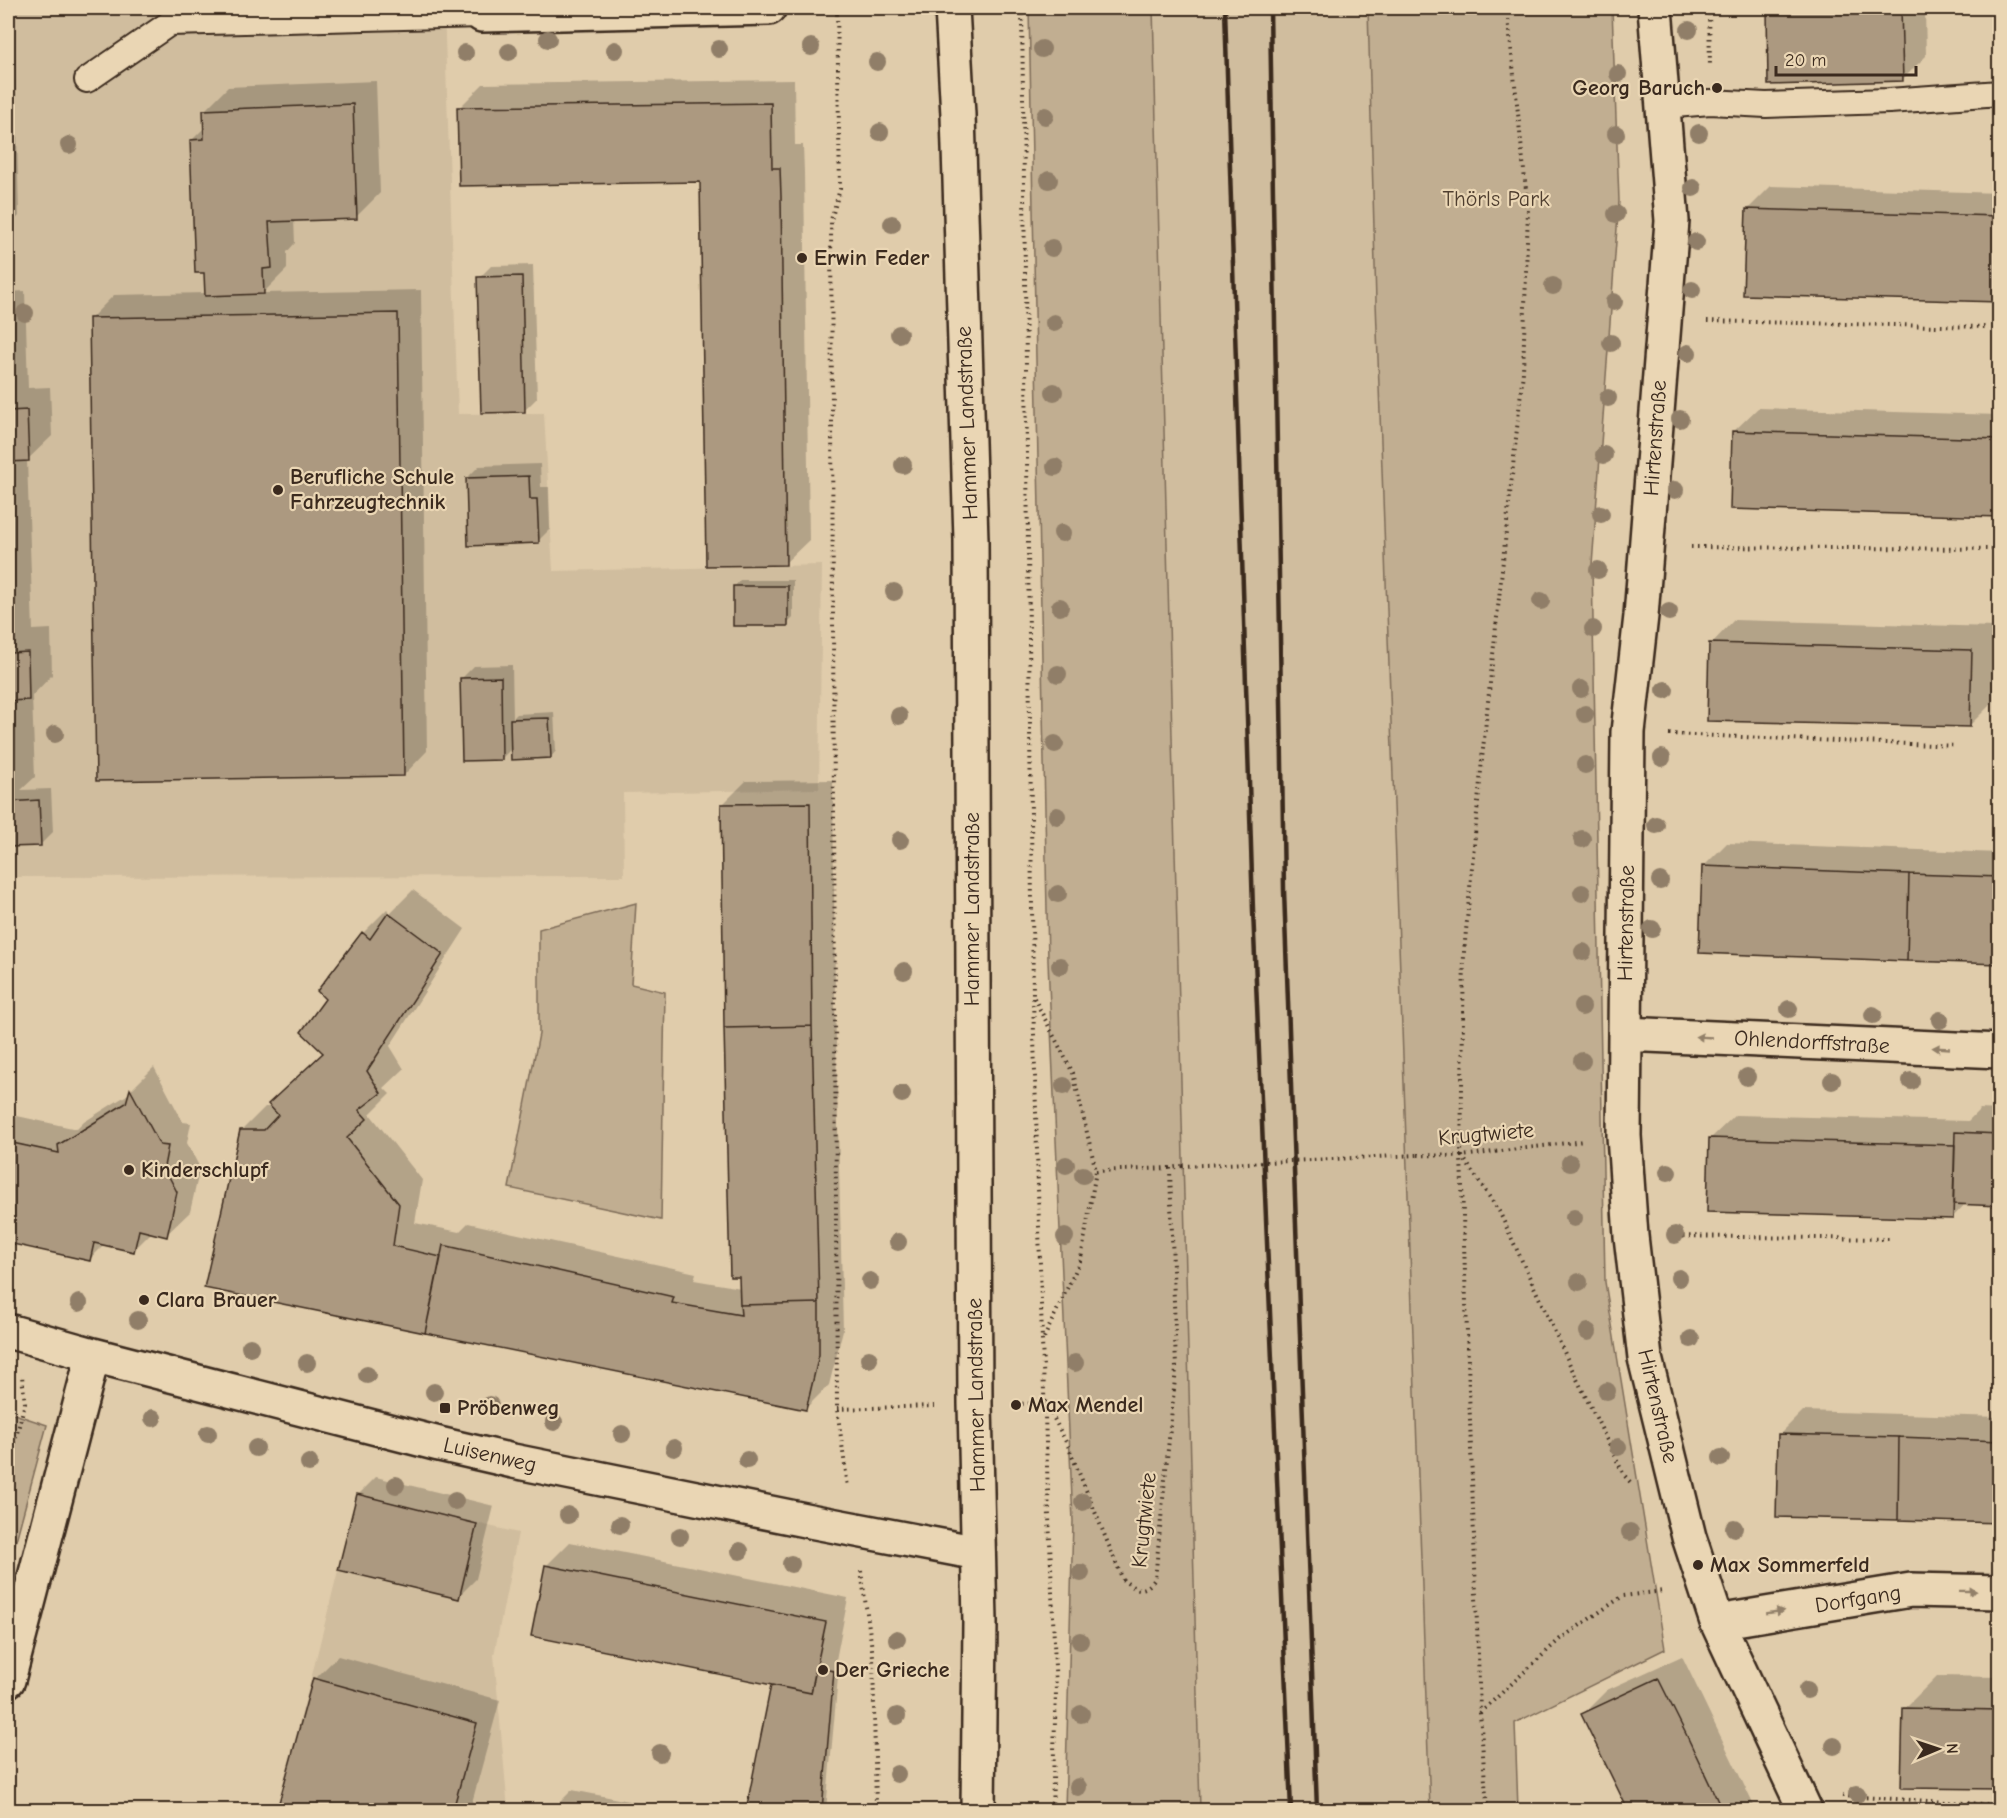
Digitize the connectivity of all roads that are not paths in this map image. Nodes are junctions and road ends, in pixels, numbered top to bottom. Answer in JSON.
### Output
{"nodes":[{"id":1,"x":769,"y":8,"type":"edge"},
{"id":2,"x":952,"y":8,"type":"edge"},
{"id":3,"x":1655,"y":8,"type":"edge"},
{"id":4,"x":481,"y":11,"type":"edge"},
{"id":5,"x":87,"y":80,"type":"dead end"},
{"id":6,"x":2000,"y":93,"type":"edge"},
{"id":7,"x":1662,"y":106,"type":"junction"},
{"id":8,"x":1625,"y":1034,"type":"junction"},
{"id":9,"x":2000,"y":1051,"type":"edge"},
{"id":10,"x":12,"y":1332,"type":"edge"},
{"id":11,"x":93,"y":1355,"type":"junction"},
{"id":12,"x":978,"y":1554,"type":"junction"},
{"id":13,"x":2000,"y":1592,"type":"edge"},
{"id":14,"x":1713,"y":1609,"type":"junction"},
{"id":15,"x":8,"y":1680,"type":"edge"},
{"id":16,"x":1801,"y":1802,"type":"edge"},
{"id":17,"x":978,"y":1810,"type":"edge"}],
"edges":[{"from":1,"to":4,"type":"street"},
{"from":2,"to":12,"type":"street","name":"Hammer Landstraße"},
{"from":3,"to":7,"type":"street","name":"Hirtenstraße"},
{"from":4,"to":5,"type":"lane"},
{"from":6,"to":7,"type":"lane"},
{"from":7,"to":8,"type":"street","name":"Hirtenstraße"},
{"from":9,"to":8,"type":"street","name":"Ohlendorffstraße","one_way":true},
{"from":8,"to":14,"type":"street","name":"Hirtenstraße"},
{"from":10,"to":11,"type":"street","name":"Luisenweg"},
{"from":11,"to":12,"type":"street","name":"Luisenweg"},
{"from":11,"to":15,"type":"street"},
{"from":12,"to":17,"type":"street","name":"Hammer Landstraße"},
{"from":14,"to":13,"type":"street","name":"Dorfgang","one_way":true},
{"from":14,"to":16,"type":"street","name":"Hirtenstraße"}]}
